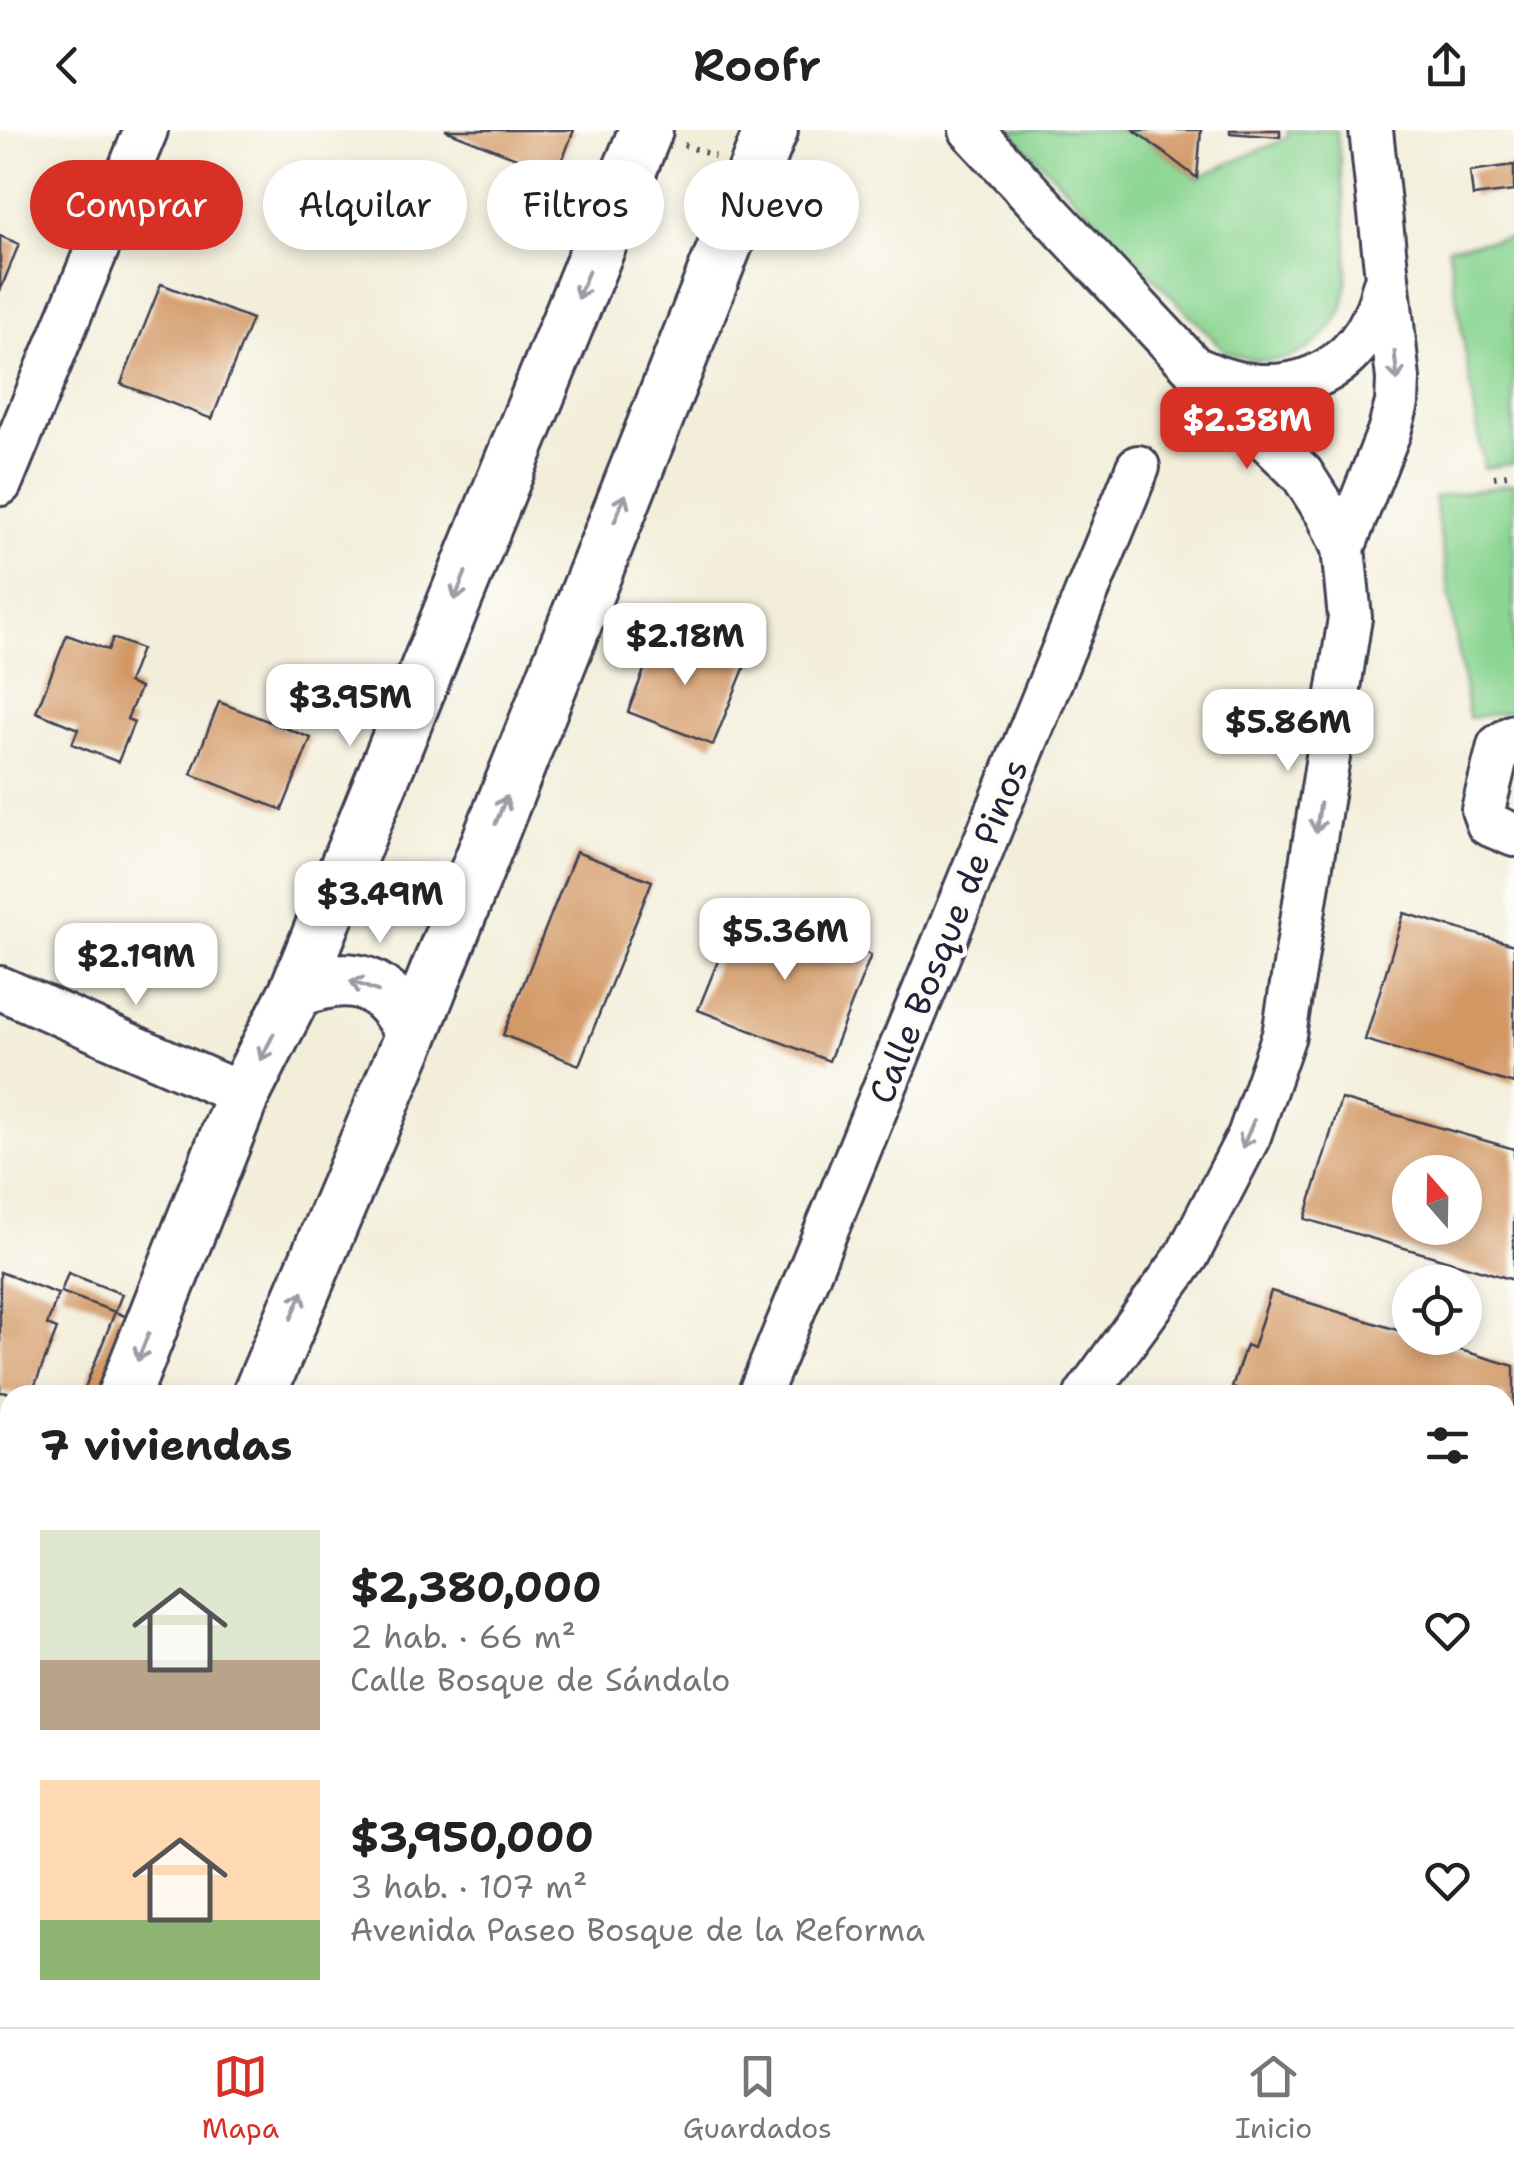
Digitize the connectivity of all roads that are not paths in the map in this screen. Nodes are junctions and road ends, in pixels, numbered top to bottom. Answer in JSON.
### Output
{"nodes":[{"id":1,"x":146,"y":130,"type":"edge"},
{"id":2,"x":971,"y":130,"type":"edge"},
{"id":3,"x":1371,"y":130,"type":"edge"},
{"id":4,"x":664,"y":137,"type":"edge"},
{"id":5,"x":762,"y":150,"type":"edge"},
{"id":6,"x":1384,"y":272,"type":"junction"},
{"id":7,"x":1194,"y":368,"type":"junction"},
{"id":8,"x":1138,"y":467,"type":"dead end"},
{"id":9,"x":0,"y":484,"type":"edge"},
{"id":10,"x":1343,"y":548,"type":"junction"},
{"id":11,"x":1514,"y":736,"type":"edge"},
{"id":12,"x":1514,"y":834,"type":"edge"},
{"id":13,"x":0,"y":988,"type":"edge"},
{"id":14,"x":296,"y":990,"type":"junction"},
{"id":15,"x":412,"y":1034,"type":"junction"},
{"id":16,"x":243,"y":1094,"type":"junction"},
{"id":17,"x":128,"y":1385,"type":"edge"},
{"id":18,"x":263,"y":1385,"type":"edge"},
{"id":19,"x":763,"y":1385,"type":"edge"},
{"id":20,"x":1093,"y":1385,"type":"edge"}],
"edges":[{"from":1,"to":9,"type":"street"},
{"from":2,"to":7,"type":"street"},
{"from":3,"to":6,"type":"street"},
{"from":4,"to":14,"type":"main road","one_way":true},
{"from":15,"to":5,"type":"main road","one_way":true},
{"from":6,"to":7,"type":"street"},
{"from":6,"to":10,"type":"street","one_way":true},
{"from":7,"to":10,"type":"street"},
{"from":8,"to":19,"type":"street","name":"Calle Bosque de Pinos"},
{"from":10,"to":20,"type":"street","one_way":true},
{"from":11,"to":12,"type":"street"},
{"from":13,"to":16,"type":"street"},
{"from":15,"to":14,"type":"main road","one_way":true},
{"from":14,"to":16,"type":"main road","one_way":true},
{"from":18,"to":15,"type":"main road","one_way":true},
{"from":16,"to":17,"type":"main road","one_way":true}]}
